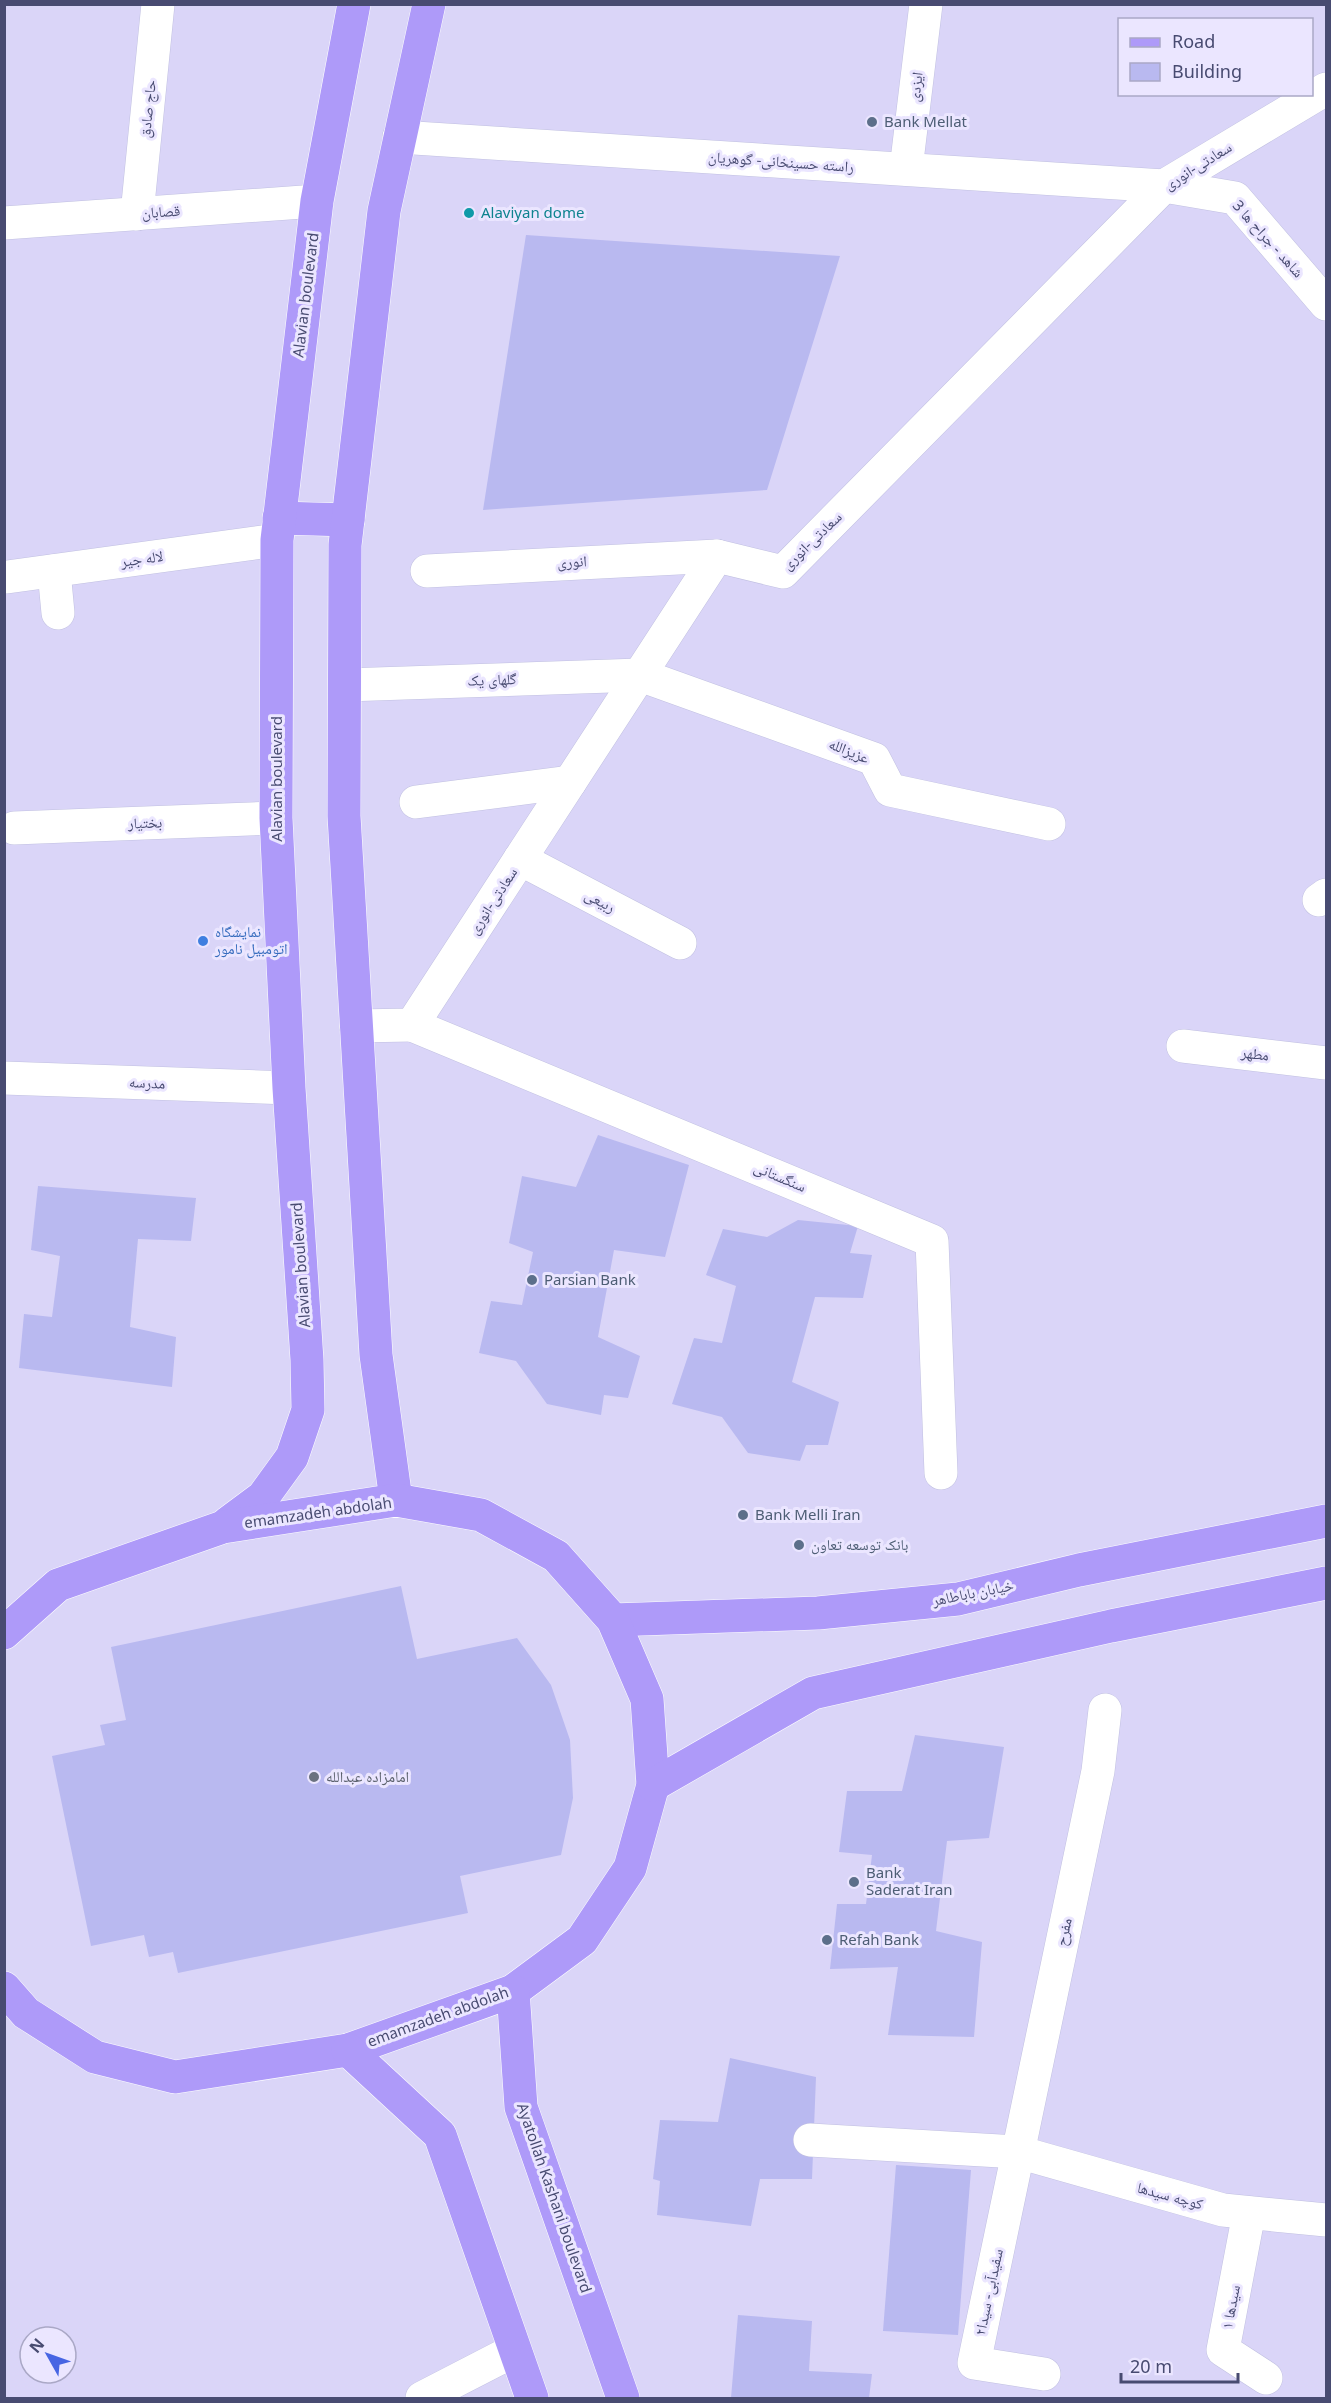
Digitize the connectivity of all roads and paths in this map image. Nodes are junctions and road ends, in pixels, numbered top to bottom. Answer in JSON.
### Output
{"nodes":[{"id":1,"x":158,"y":4,"type":"edge"},
{"id":2,"x":354,"y":4,"type":"edge"},
{"id":3,"x":429,"y":4,"type":"edge"},
{"id":4,"x":926,"y":4,"type":"edge"},
{"id":5,"x":1326,"y":89,"type":"edge"},
{"id":6,"x":399,"y":137,"type":"junction"},
{"id":7,"x":906,"y":169,"type":"junction"},
{"id":8,"x":1164,"y":186,"type":"junction"},
{"id":9,"x":317,"y":201,"type":"junction"},
{"id":10,"x":137,"y":214,"type":"junction"},
{"id":11,"x":4,"y":223,"type":"edge"},
{"id":12,"x":1326,"y":304,"type":"edge"},
{"id":13,"x":348,"y":520,"type":"junction"},
{"id":14,"x":278,"y":529,"type":"junction"},
{"id":15,"x":717,"y":556,"type":"junction"},
{"id":16,"x":54,"y":571,"type":"junction"},
{"id":17,"x":427,"y":571,"type":"dead end"},
{"id":18,"x":7,"y":577,"type":"dead end"},
{"id":19,"x":58,"y":613,"type":"dead end"},
{"id":20,"x":640,"y":675,"type":"junction"},
{"id":21,"x":345,"y":686,"type":"junction"},
{"id":22,"x":570,"y":782,"type":"junction"},
{"id":23,"x":416,"y":802,"type":"dead end"},
{"id":24,"x":276,"y":818,"type":"junction"},
{"id":25,"x":1049,"y":824,"type":"dead end"},
{"id":26,"x":14,"y":828,"type":"dead end"},
{"id":27,"x":520,"y":858,"type":"junction"},
{"id":28,"x":680,"y":943,"type":"dead end"},
{"id":29,"x":412,"y":1025,"type":"junction"},
{"id":30,"x":356,"y":1026,"type":"junction"},
{"id":31,"x":1183,"y":1046,"type":"dead end"},
{"id":32,"x":1326,"y":1063,"type":"edge"},
{"id":33,"x":4,"y":1078,"type":"edge"},
{"id":34,"x":289,"y":1088,"type":"junction"},
{"id":35,"x":941,"y":1473,"type":"dead end"},
{"id":36,"x":396,"y":1500,"type":"junction"},
{"id":37,"x":1326,"y":1518,"type":"edge"},
{"id":38,"x":223,"y":1527,"type":"junction"},
{"id":39,"x":1326,"y":1583,"type":"edge"},
{"id":40,"x":613,"y":1620,"type":"junction"},
{"id":41,"x":4,"y":1633,"type":"edge"},
{"id":42,"x":1105,"y":1710,"type":"dead end"},
{"id":43,"x":653,"y":1785,"type":"junction"},
{"id":44,"x":4,"y":1988,"type":"edge"},
{"id":45,"x":513,"y":1991,"type":"junction"},
{"id":46,"x":348,"y":2050,"type":"junction"},
{"id":47,"x":810,"y":2140,"type":"dead end"},
{"id":48,"x":1018,"y":2152,"type":"junction"},
{"id":49,"x":1249,"y":2213,"type":"junction"},
{"id":50,"x":1326,"y":2220,"type":"edge"},
{"id":51,"x":515,"y":2350,"type":"junction"},
{"id":52,"x":1044,"y":2374,"type":"dead end"},
{"id":53,"x":1266,"y":2378,"type":"dead end"},
{"id":54,"x":422,"y":2398,"type":"edge"},
{"id":55,"x":532,"y":2398,"type":"edge"},
{"id":56,"x":623,"y":2398,"type":"edge"}],
"edges":[{"from":1,"to":10,"type":"street","name":"حاج صادق"},
{"from":2,"to":9,"type":"main road","name":"Alavian boulevard"},
{"from":3,"to":6,"type":"main road"},
{"from":4,"to":7,"type":"street","name":"ایزدی"},
{"from":5,"to":8,"type":"street","name":"سعادتی-انوری"},
{"from":6,"to":7,"type":"street","name":"راسته حسینخانی- گوهریان"},
{"from":6,"to":13,"type":"main road"},
{"from":7,"to":8,"type":"street","name":"راسته حسینخانی- گوهریان"},
{"from":8,"to":12,"type":"street","name":"شاهد - جراح ها 3"},
{"from":8,"to":15,"type":"street","name":"سعادتی-انوری"},
{"from":9,"to":10,"type":"street","name":"قصابان"},
{"from":9,"to":14,"type":"main road","name":"Alavian boulevard"},
{"from":10,"to":11,"type":"street","name":"قصابان"},
{"from":13,"to":14,"type":"main road"},
{"from":13,"to":21,"type":"main road"},
{"from":14,"to":16,"type":"street","name":"لاله جیر"},
{"from":14,"to":24,"type":"main road","name":"Alavian boulevard"},
{"from":15,"to":17,"type":"street","name":"انوری"},
{"from":15,"to":20,"type":"street","name":"سعادتی-انوری"},
{"from":16,"to":18,"type":"street","name":"لاله جیر"},
{"from":16,"to":19,"type":"street"},
{"from":20,"to":21,"type":"street","name":"گلهای یک"},
{"from":20,"to":22,"type":"street","name":"سعادتی-انوری"},
{"from":20,"to":25,"type":"street","name":"عزیزالله"},
{"from":21,"to":30,"type":"main road"},
{"from":22,"to":23,"type":"street"},
{"from":22,"to":27,"type":"street","name":"سعادتی-انوری"},
{"from":24,"to":26,"type":"street","name":"بختیار"},
{"from":24,"to":34,"type":"main road","name":"Alavian boulevard"},
{"from":27,"to":28,"type":"street","name":"ربیعی"},
{"from":27,"to":29,"type":"street","name":"سعادتی-انوری"},
{"from":29,"to":30,"type":"street"},
{"from":29,"to":35,"type":"street","name":"سنگستانی"},
{"from":30,"to":36,"type":"main road"},
{"from":31,"to":32,"type":"street","name":"مطهر"},
{"from":33,"to":34,"type":"street","name":"مدرسه"},
{"from":34,"to":38,"type":"main road","name":"Alavian boulevard"},
{"from":36,"to":38,"type":"main road","name":"emamzadeh abdolah"},
{"from":36,"to":40,"type":"main road","name":"emamzadeh abdolah"},
{"from":37,"to":40,"type":"main road","name":"خیابان باباطاهر"},
{"from":38,"to":41,"type":"main road","name":"emamzadeh abdolah"},
{"from":39,"to":43,"type":"main road"},
{"from":40,"to":43,"type":"main road","name":"emamzadeh abdolah"},
{"from":42,"to":48,"type":"street","name":"مفرح"},
{"from":43,"to":45,"type":"main road","name":"emamzadeh abdolah"},
{"from":44,"to":46,"type":"main road","name":"emamzadeh abdolah"},
{"from":45,"to":46,"type":"main road","name":"emamzadeh abdolah"},
{"from":45,"to":56,"type":"main road","name":"Ayatollah Kashani boulevard"},
{"from":46,"to":51,"type":"main road"},
{"from":47,"to":48,"type":"street","name":"کوچه سیدها"},
{"from":48,"to":49,"type":"street","name":"کوچه سیدها"},
{"from":48,"to":52,"type":"street","name":"سفیدآبی- سیدا۲"},
{"from":49,"to":50,"type":"street","name":"کوچه سیدها"},
{"from":49,"to":53,"type":"street","name":"سیدها ۱"},
{"from":51,"to":54,"type":"street"},
{"from":51,"to":55,"type":"main road"}]}
